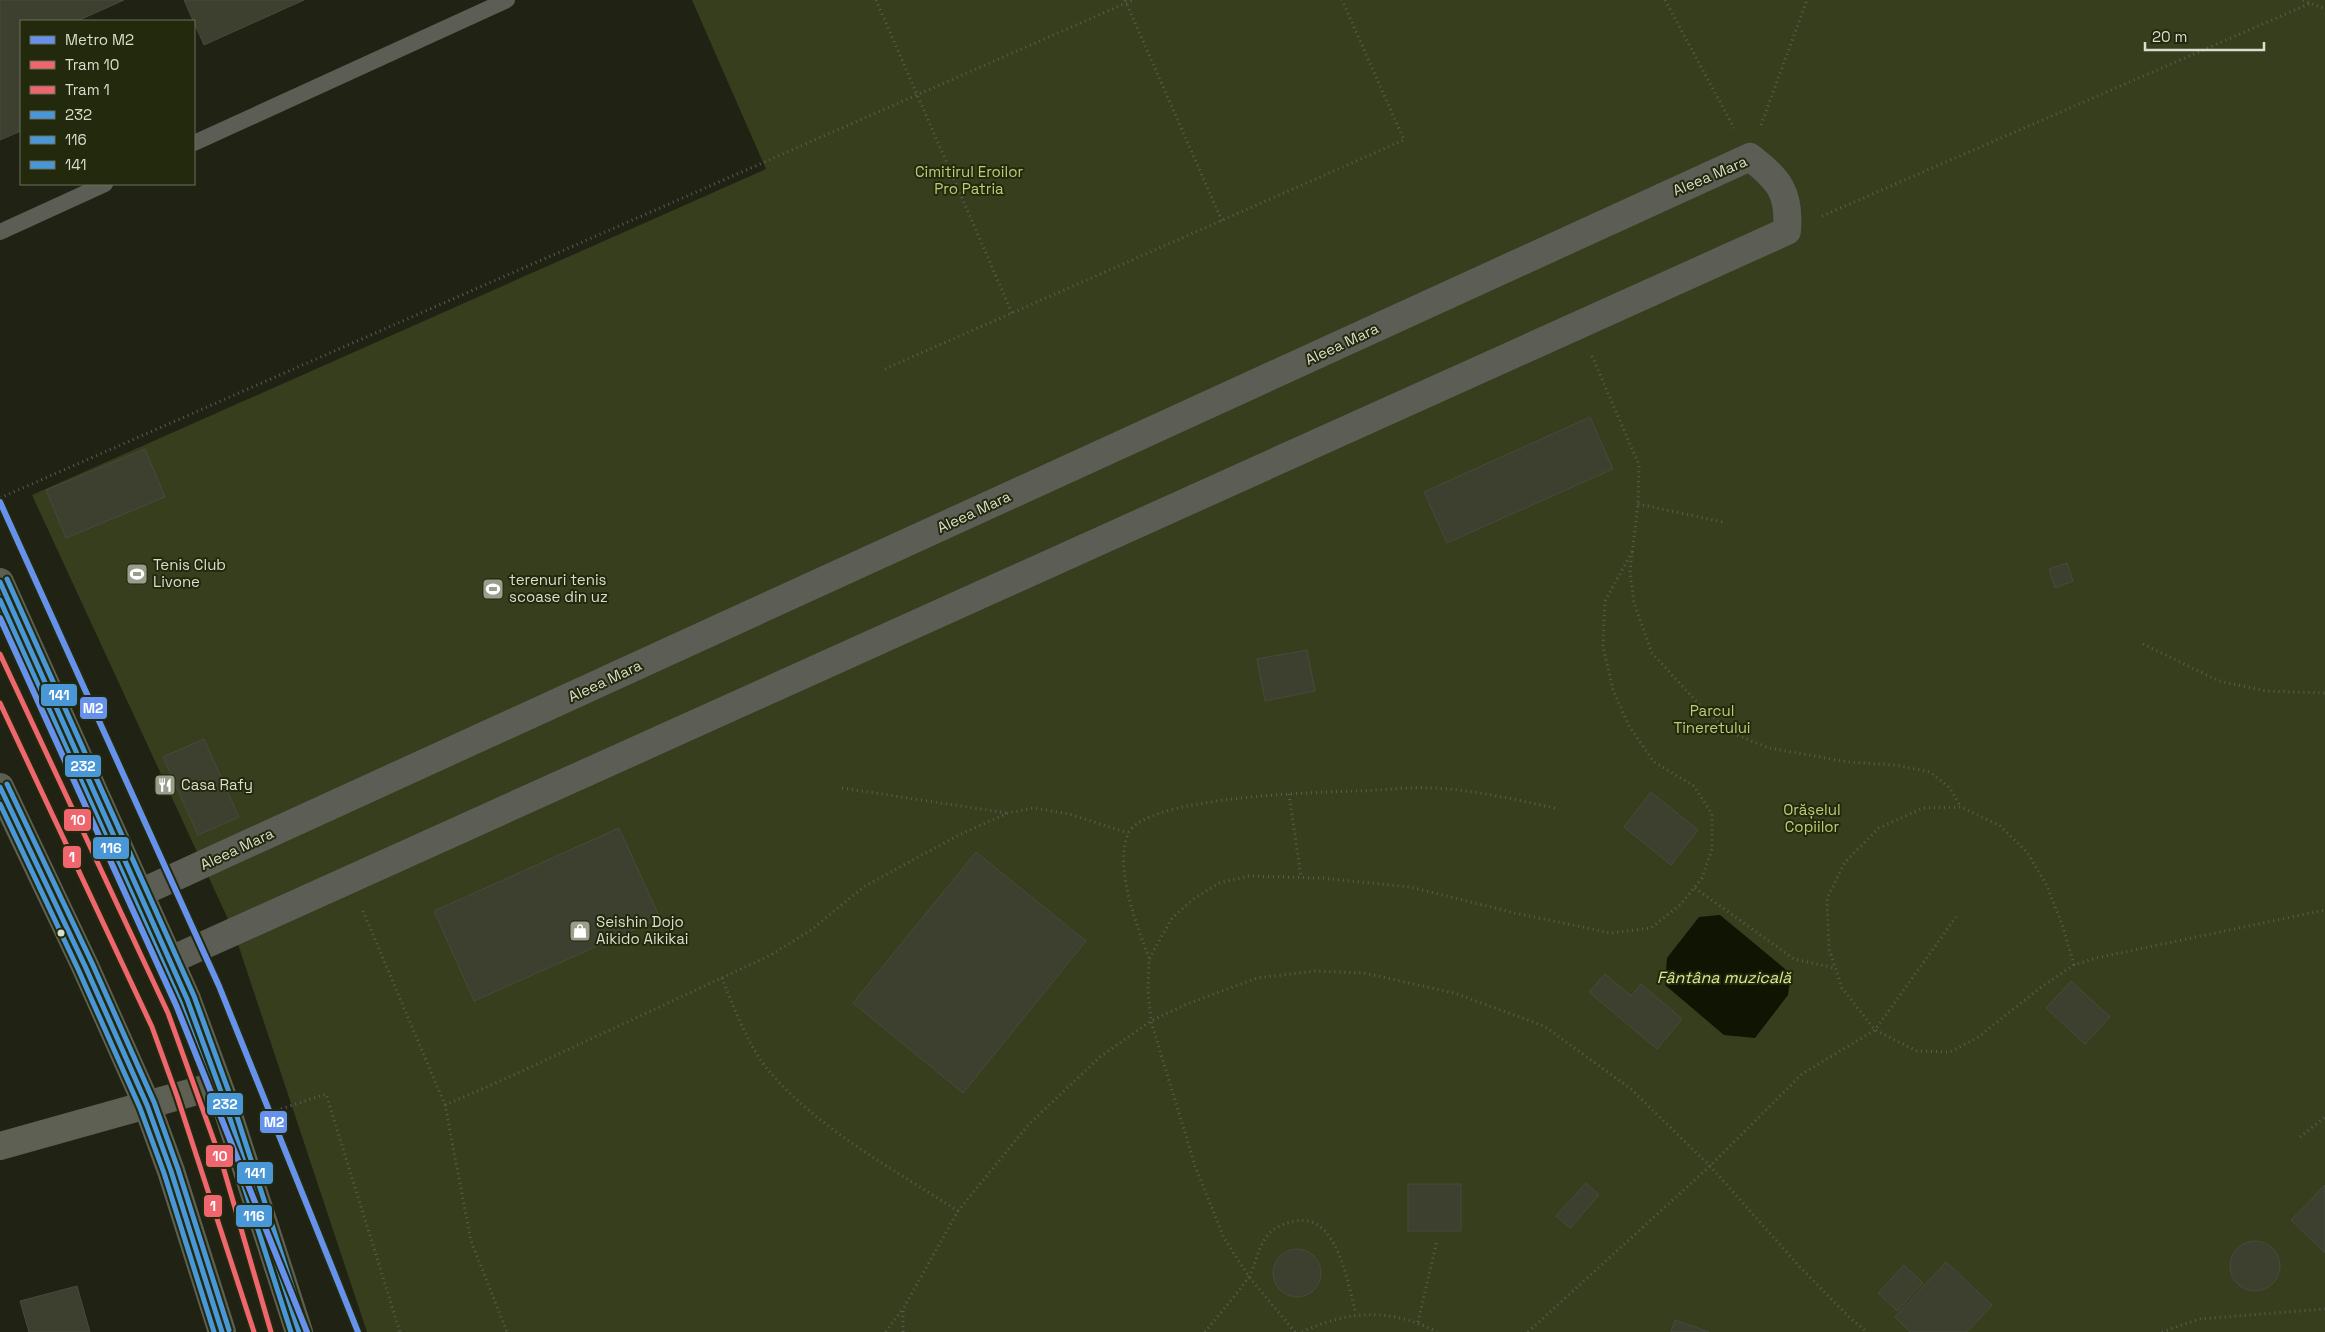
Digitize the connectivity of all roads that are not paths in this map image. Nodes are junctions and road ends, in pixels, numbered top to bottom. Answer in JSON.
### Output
{"nodes":[{"id":1,"x":507,"y":0,"type":"edge"},
{"id":2,"x":195,"y":143,"type":"edge"},
{"id":3,"x":103,"y":185,"type":"edge"},
{"id":4,"x":0,"y":232,"type":"edge"},
{"id":5,"x":0,"y":582,"type":"edge"},
{"id":6,"x":0,"y":787,"type":"edge"},
{"id":7,"x":140,"y":893,"type":"junction"},
{"id":8,"x":171,"y":960,"type":"junction"},
{"id":9,"x":218,"y":1084,"type":"junction"},
{"id":10,"x":147,"y":1105,"type":"junction"},
{"id":11,"x":0,"y":1146,"type":"edge"},
{"id":12,"x":222,"y":1332,"type":"edge"},
{"id":13,"x":299,"y":1332,"type":"edge"}],
"edges":[{"from":1,"to":2,"type":"lane"},
{"from":3,"to":4,"type":"lane"},
{"from":5,"to":7,"type":"main road"},
{"from":6,"to":10,"type":"main road"},
{"from":7,"to":8,"type":"main road"},
{"from":7,"to":8,"type":"street","name":"Aleea Mara"},
{"from":8,"to":9,"type":"main road"},
{"from":9,"to":10,"type":"street"},
{"from":9,"to":13,"type":"main road"},
{"from":10,"to":11,"type":"street"},
{"from":10,"to":12,"type":"main road"}]}
